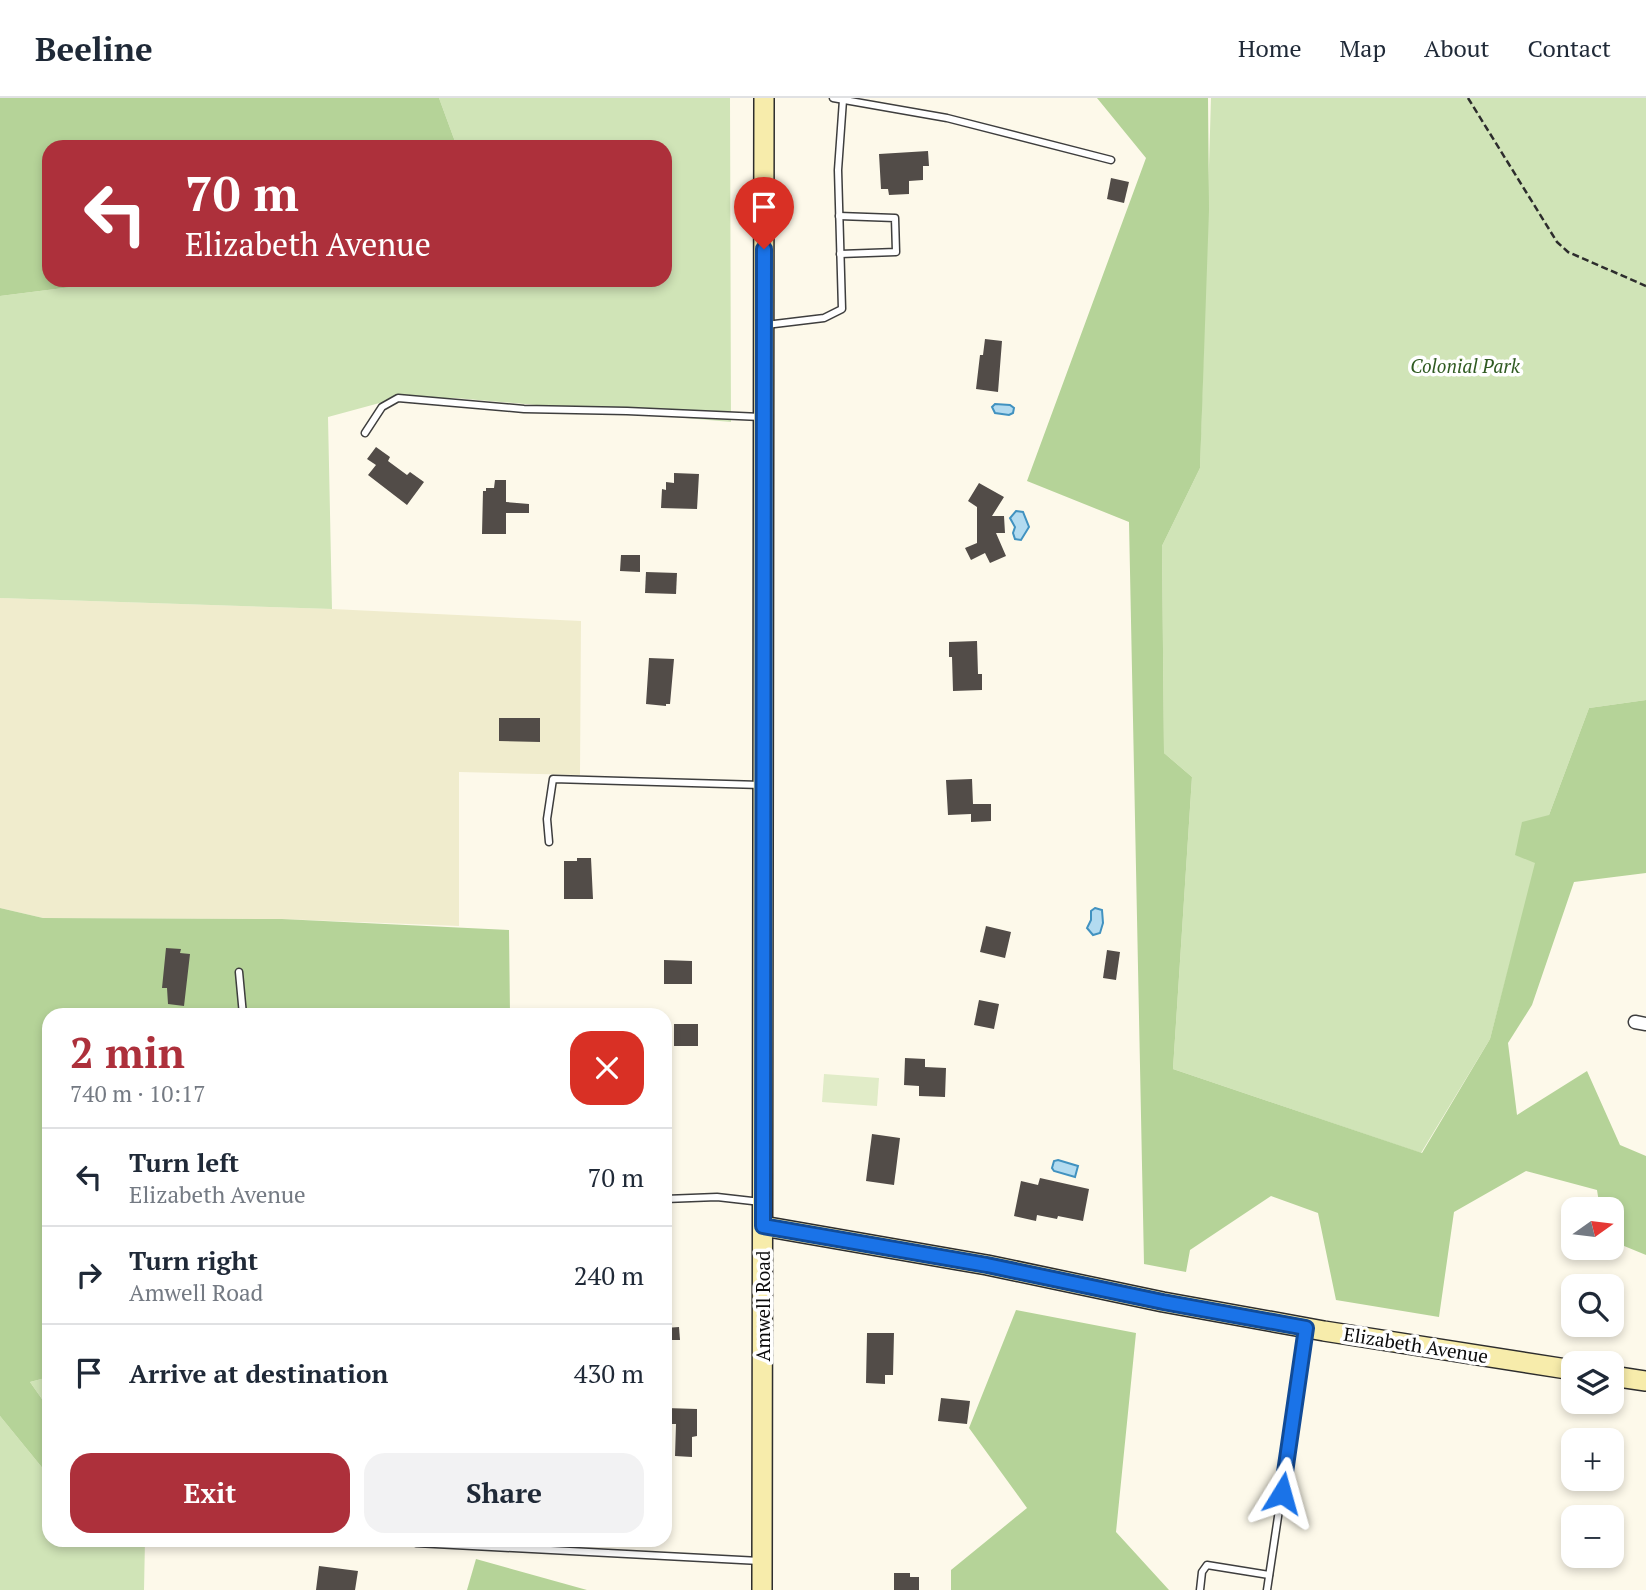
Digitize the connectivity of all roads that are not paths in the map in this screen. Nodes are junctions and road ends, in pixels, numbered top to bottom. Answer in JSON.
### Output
{"nodes":[{"id":1,"x":764,"y":98,"type":"edge"},
{"id":2,"x":833,"y":98,"type":"edge"},
{"id":3,"x":843,"y":100,"type":"junction"},
{"id":4,"x":1111,"y":160,"type":"dead end"},
{"id":5,"x":839,"y":216,"type":"junction"},
{"id":6,"x":840,"y":254,"type":"junction"},
{"id":7,"x":764,"y":325,"type":"junction"},
{"id":8,"x":763,"y":417,"type":"junction"},
{"id":9,"x":365,"y":433,"type":"dead end"},
{"id":10,"x":763,"y":785,"type":"junction"},
{"id":11,"x":549,"y":842,"type":"dead end"},
{"id":12,"x":239,"y":972,"type":"dead end"},
{"id":13,"x":242,"y":1008,"type":"edge"},
{"id":14,"x":672,"y":1199,"type":"edge"},
{"id":15,"x":763,"y":1202,"type":"junction"},
{"id":16,"x":763,"y":1226,"type":"junction"},
{"id":17,"x":1306,"y":1328,"type":"junction"},
{"id":18,"x":1561,"y":1368,"type":"edge"},
{"id":19,"x":1624,"y":1378,"type":"edge"},
{"id":20,"x":1646,"y":1381,"type":"edge"},
{"id":21,"x":493,"y":1547,"type":"edge"},
{"id":22,"x":762,"y":1561,"type":"junction"},
{"id":23,"x":1269,"y":1575,"type":"junction"},
{"id":24,"x":762,"y":1590,"type":"edge"},
{"id":25,"x":1200,"y":1590,"type":"edge"},
{"id":26,"x":1267,"y":1590,"type":"edge"}],
"edges":[{"from":1,"to":7,"type":"main road","name":"Amwell Road"},
{"from":2,"to":3,"type":"lane"},
{"from":3,"to":4,"type":"lane"},
{"from":3,"to":5,"type":"lane"},
{"from":5,"to":6,"type":"lane"},
{"from":5,"to":6,"type":"lane"},
{"from":6,"to":7,"type":"lane"},
{"from":7,"to":8,"type":"main road","name":"Amwell Road"},
{"from":8,"to":9,"type":"lane"},
{"from":8,"to":10,"type":"main road","name":"Amwell Road"},
{"from":10,"to":11,"type":"lane"},
{"from":10,"to":15,"type":"main road","name":"Amwell Road"},
{"from":12,"to":13,"type":"lane"},
{"from":14,"to":15,"type":"lane"},
{"from":15,"to":16,"type":"main road","name":"Amwell Road"},
{"from":16,"to":17,"type":"main road","name":"Elizabeth Avenue"},
{"from":16,"to":22,"type":"main road","name":"Amwell Road"},
{"from":17,"to":18,"type":"main road","name":"Elizabeth Avenue"},
{"from":17,"to":23,"type":"lane"},
{"from":19,"to":20,"type":"main road"},
{"from":21,"to":22,"type":"lane"},
{"from":22,"to":24,"type":"main road","name":"Amwell Road"},
{"from":23,"to":25,"type":"lane"},
{"from":23,"to":26,"type":"lane"}]}
